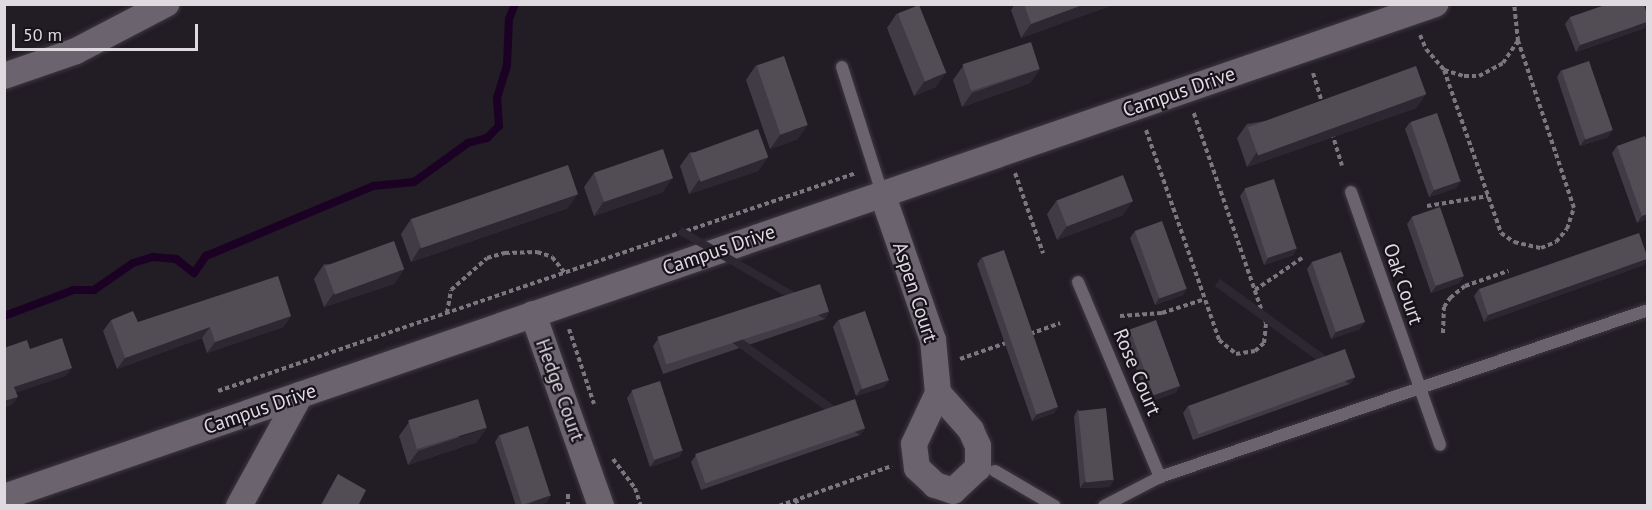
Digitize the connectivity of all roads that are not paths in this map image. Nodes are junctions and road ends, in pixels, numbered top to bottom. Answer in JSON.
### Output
{"nodes":[{"id":1,"x":166,"y":4,"type":"edge"},
{"id":2,"x":1435,"y":4,"type":"edge"},
{"id":3,"x":842,"y":67,"type":"dead end"},
{"id":4,"x":4,"y":76,"type":"edge"},
{"id":5,"x":1351,"y":192,"type":"dead end"},
{"id":6,"x":882,"y":194,"type":"junction"},
{"id":7,"x":1078,"y":282,"type":"dead end"},
{"id":8,"x":1647,"y":310,"type":"edge"},
{"id":9,"x":533,"y":314,"type":"junction"},
{"id":10,"x":1420,"y":389,"type":"junction"},
{"id":11,"x":938,"y":393,"type":"junction"},
{"id":12,"x":300,"y":395,"type":"junction"},
{"id":13,"x":1440,"y":445,"type":"dead end"},
{"id":14,"x":587,"y":466,"type":"junction"},
{"id":15,"x":995,"y":471,"type":"dead end"},
{"id":16,"x":1160,"y":477,"type":"junction"},
{"id":17,"x":4,"y":497,"type":"edge"},
{"id":18,"x":953,"y":498,"type":"edge"},
{"id":19,"x":239,"y":506,"type":"edge"},
{"id":20,"x":588,"y":506,"type":"edge"},
{"id":21,"x":601,"y":506,"type":"edge"},
{"id":22,"x":1055,"y":506,"type":"edge"},
{"id":23,"x":1104,"y":506,"type":"edge"}],
"edges":[{"from":1,"to":4,"type":"street"},
{"from":2,"to":6,"type":"street","name":"Campus Drive"},
{"from":3,"to":6,"type":"lane"},
{"from":5,"to":10,"type":"lane","name":"Oak Court"},
{"from":6,"to":9,"type":"street","name":"Campus Drive"},
{"from":6,"to":11,"type":"street","name":"Aspen Court"},
{"from":7,"to":16,"type":"lane","name":"Rose Court"},
{"from":8,"to":10,"type":"lane"},
{"from":9,"to":12,"type":"street","name":"Campus Drive"},
{"from":9,"to":14,"type":"street","name":"Hedge Court"},
{"from":10,"to":13,"type":"lane","name":"Oak Court"},
{"from":10,"to":16,"type":"lane"},
{"from":11,"to":18,"type":"street"},
{"from":11,"to":18,"type":"street"},
{"from":12,"to":17,"type":"street","name":"Campus Drive"},
{"from":12,"to":19,"type":"street"},
{"from":14,"to":20,"type":"street","name":"Hedge Court"},
{"from":14,"to":21,"type":"street","name":"Hedge Court"},
{"from":15,"to":22,"type":"lane"},
{"from":16,"to":23,"type":"lane"}]}
